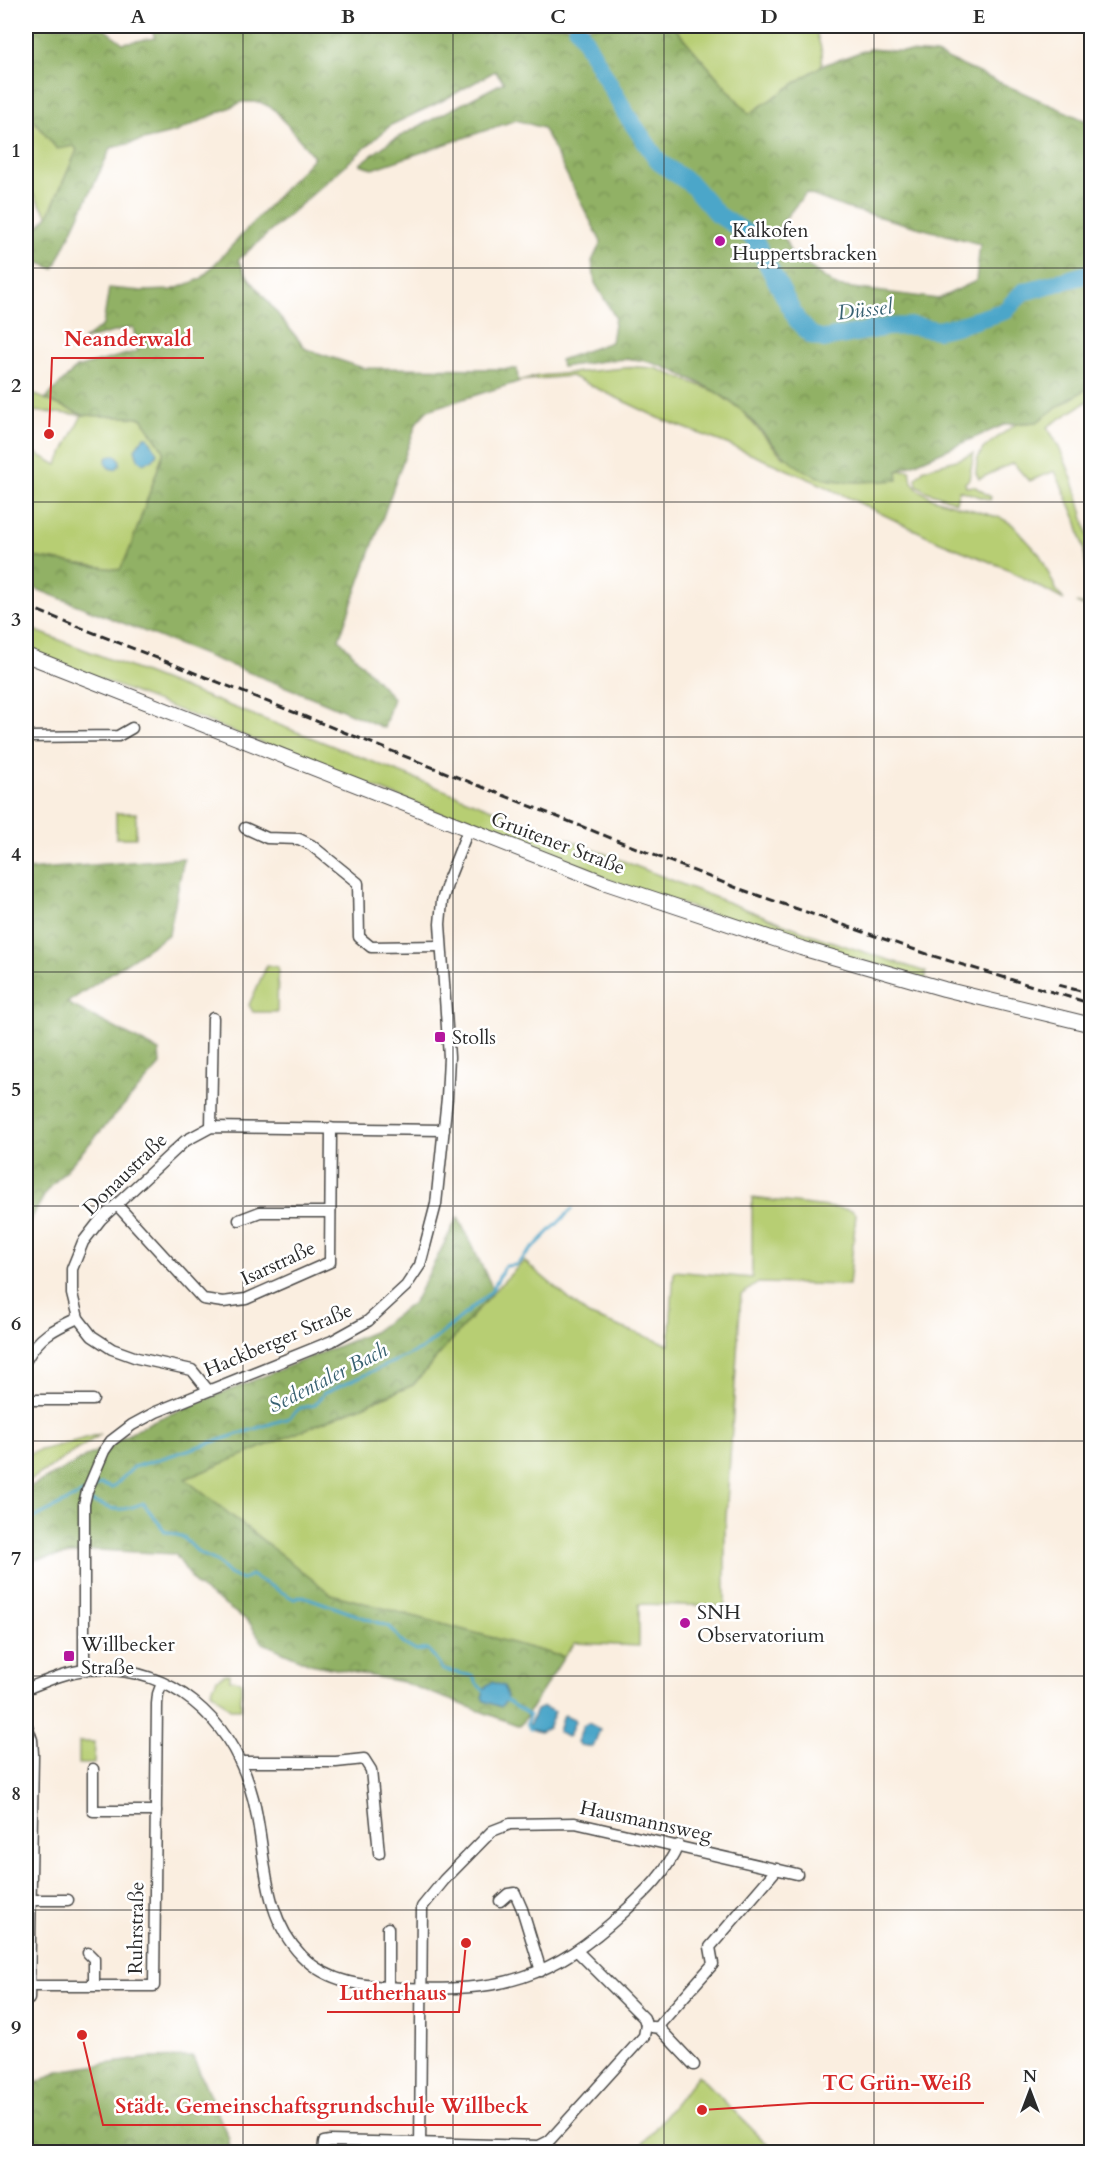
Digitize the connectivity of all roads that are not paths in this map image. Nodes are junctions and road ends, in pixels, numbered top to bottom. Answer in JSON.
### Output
{"nodes":[{"id":1,"x":26,"y":655,"type":"edge"},
{"id":2,"x":132,"y":728,"type":"dead end"},
{"id":3,"x":26,"y":737,"type":"edge"},
{"id":4,"x":244,"y":828,"type":"dead end"},
{"id":5,"x":468,"y":830,"type":"junction"},
{"id":6,"x":441,"y":946,"type":"junction"},
{"id":7,"x":213,"y":1018,"type":"dead end"},
{"id":8,"x":1092,"y":1024,"type":"edge"},
{"id":9,"x":211,"y":1127,"type":"junction"},
{"id":10,"x":331,"y":1128,"type":"junction"},
{"id":11,"x":444,"y":1130,"type":"junction"},
{"id":12,"x":117,"y":1205,"type":"junction"},
{"id":13,"x":330,"y":1212,"type":"junction"},
{"id":14,"x":239,"y":1220,"type":"dead end"},
{"id":15,"x":78,"y":1318,"type":"junction"},
{"id":16,"x":26,"y":1360,"type":"edge"},
{"id":17,"x":208,"y":1390,"type":"junction"},
{"id":18,"x":26,"y":1396,"type":"edge"},
{"id":19,"x":93,"y":1400,"type":"dead end"},
{"id":20,"x":84,"y":1670,"type":"junction"},
{"id":21,"x":162,"y":1683,"type":"junction"},
{"id":22,"x":26,"y":1689,"type":"edge"},
{"id":23,"x":26,"y":1723,"type":"edge"},
{"id":24,"x":240,"y":1761,"type":"junction"},
{"id":25,"x":93,"y":1769,"type":"dead end"},
{"id":26,"x":156,"y":1811,"type":"junction"},
{"id":27,"x":28,"y":1838,"type":"edge"},
{"id":28,"x":678,"y":1845,"type":"junction"},
{"id":29,"x":379,"y":1854,"type":"dead end"},
{"id":30,"x":777,"y":1869,"type":"junction"},
{"id":31,"x":797,"y":1874,"type":"dead end"},
{"id":32,"x":30,"y":1900,"type":"junction"},
{"id":33,"x":68,"y":1900,"type":"dead end"},
{"id":34,"x":500,"y":1901,"type":"dead end"},
{"id":35,"x":388,"y":1928,"type":"dead end"},
{"id":36,"x":577,"y":1951,"type":"junction"},
{"id":37,"x":88,"y":1953,"type":"dead end"},
{"id":38,"x":541,"y":1971,"type":"junction"},
{"id":39,"x":94,"y":1985,"type":"junction"},
{"id":40,"x":29,"y":1986,"type":"junction"},
{"id":41,"x":388,"y":1987,"type":"junction"},
{"id":42,"x":420,"y":1988,"type":"junction"},
{"id":43,"x":26,"y":1999,"type":"edge"},
{"id":44,"x":646,"y":2025,"type":"junction"},
{"id":45,"x":659,"y":2028,"type":"junction"},
{"id":46,"x":694,"y":2066,"type":"dead end"},
{"id":47,"x":323,"y":2147,"type":"edge"},
{"id":48,"x":420,"y":2148,"type":"edge"},
{"id":49,"x":524,"y":2149,"type":"edge"}],
"edges":[{"from":1,"to":5,"type":"main road","name":"Gruitener Straße"},
{"from":2,"to":3,"type":"street"},
{"from":4,"to":6,"type":"street"},
{"from":5,"to":6,"type":"street","name":"Hackberger Straße"},
{"from":5,"to":8,"type":"main road","name":"Gruitener Straße"},
{"from":6,"to":11,"type":"street","name":"Hackberger Straße"},
{"from":7,"to":9,"type":"street"},
{"from":9,"to":10,"type":"street","name":"Donaustraße"},
{"from":9,"to":12,"type":"street","name":"Donaustraße"},
{"from":10,"to":11,"type":"street","name":"Donaustraße"},
{"from":10,"to":13,"type":"street","name":"Isarstraße"},
{"from":11,"to":17,"type":"street","name":"Hackberger Straße"},
{"from":12,"to":13,"type":"street","name":"Isarstraße"},
{"from":12,"to":15,"type":"street","name":"Donaustraße"},
{"from":13,"to":14,"type":"street"},
{"from":15,"to":16,"type":"street"},
{"from":15,"to":17,"type":"street"},
{"from":17,"to":20,"type":"street","name":"Hackberger Straße"},
{"from":18,"to":19,"type":"street"},
{"from":20,"to":21,"type":"street"},
{"from":20,"to":22,"type":"street"},
{"from":21,"to":24,"type":"street"},
{"from":21,"to":26,"type":"street","name":"Ruhrstraße"},
{"from":23,"to":27,"type":"street"},
{"from":24,"to":29,"type":"street"},
{"from":24,"to":41,"type":"street"},
{"from":25,"to":26,"type":"street"},
{"from":26,"to":39,"type":"street","name":"Ruhrstraße"},
{"from":27,"to":32,"type":"street"},
{"from":28,"to":30,"type":"street","name":"Hausmannsweg"},
{"from":28,"to":36,"type":"street"},
{"from":28,"to":42,"type":"street","name":"Hausmannsweg"},
{"from":30,"to":31,"type":"street","name":"Hausmannsweg"},
{"from":30,"to":45,"type":"street"},
{"from":32,"to":33,"type":"street"},
{"from":32,"to":40,"type":"street"},
{"from":34,"to":38,"type":"street"},
{"from":35,"to":41,"type":"street"},
{"from":36,"to":38,"type":"street"},
{"from":36,"to":44,"type":"street"},
{"from":37,"to":39,"type":"street"},
{"from":38,"to":42,"type":"street"},
{"from":39,"to":40,"type":"street","name":"Ruhrstraße"},
{"from":40,"to":43,"type":"street"},
{"from":41,"to":42,"type":"street"},
{"from":42,"to":48,"type":"street","name":"Hausmannsweg"},
{"from":44,"to":45,"type":"street"},
{"from":44,"to":49,"type":"street"},
{"from":45,"to":46,"type":"street"},
{"from":47,"to":48,"type":"street"},
{"from":48,"to":49,"type":"street"}]}
